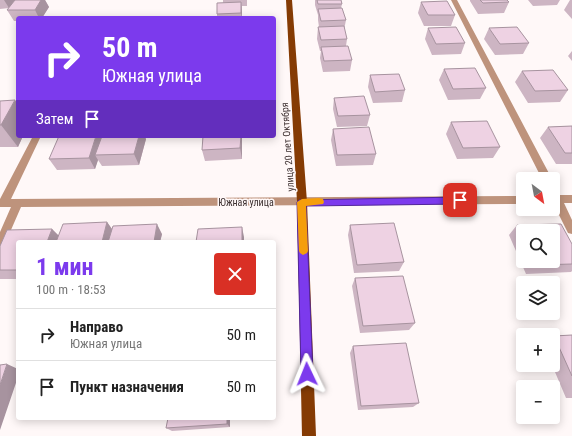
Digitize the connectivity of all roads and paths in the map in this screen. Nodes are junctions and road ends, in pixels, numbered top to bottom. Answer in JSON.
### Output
{"nodes":[{"id":1,"x":290,"y":0,"type":"edge"},
{"id":2,"x":454,"y":0,"type":"edge"},
{"id":3,"x":36,"y":138,"type":"edge"},
{"id":4,"x":543,"y":172,"type":"edge"},
{"id":5,"x":560,"y":198,"type":"edge"},
{"id":6,"x":572,"y":199,"type":"edge"},
{"id":7,"x":516,"y":200,"type":"edge"},
{"id":8,"x":302,"y":202,"type":"junction"},
{"id":9,"x":2,"y":203,"type":"edge"},
{"id":10,"x":18,"y":203,"type":"junction"},
{"id":11,"x":560,"y":208,"type":"edge"},
{"id":12,"x":572,"y":230,"type":"edge"},
{"id":13,"x":0,"y":243,"type":"edge"},
{"id":14,"x":309,"y":436,"type":"edge"}],
"edges":[{"from":1,"to":8,"type":"main road","name":"улица 20 лет Октября"},
{"from":2,"to":4,"type":"street"},
{"from":3,"to":9,"type":"street"},
{"from":5,"to":6,"type":"street"},
{"from":7,"to":8,"type":"street","name":"Южная улица"},
{"from":8,"to":10,"type":"street","name":"Южная улица"},
{"from":8,"to":14,"type":"main road","name":"улица 20 лет Октября"},
{"from":9,"to":10,"type":"street","name":"Южная улица"},
{"from":10,"to":13,"type":"street"},
{"from":11,"to":12,"type":"street"}]}
